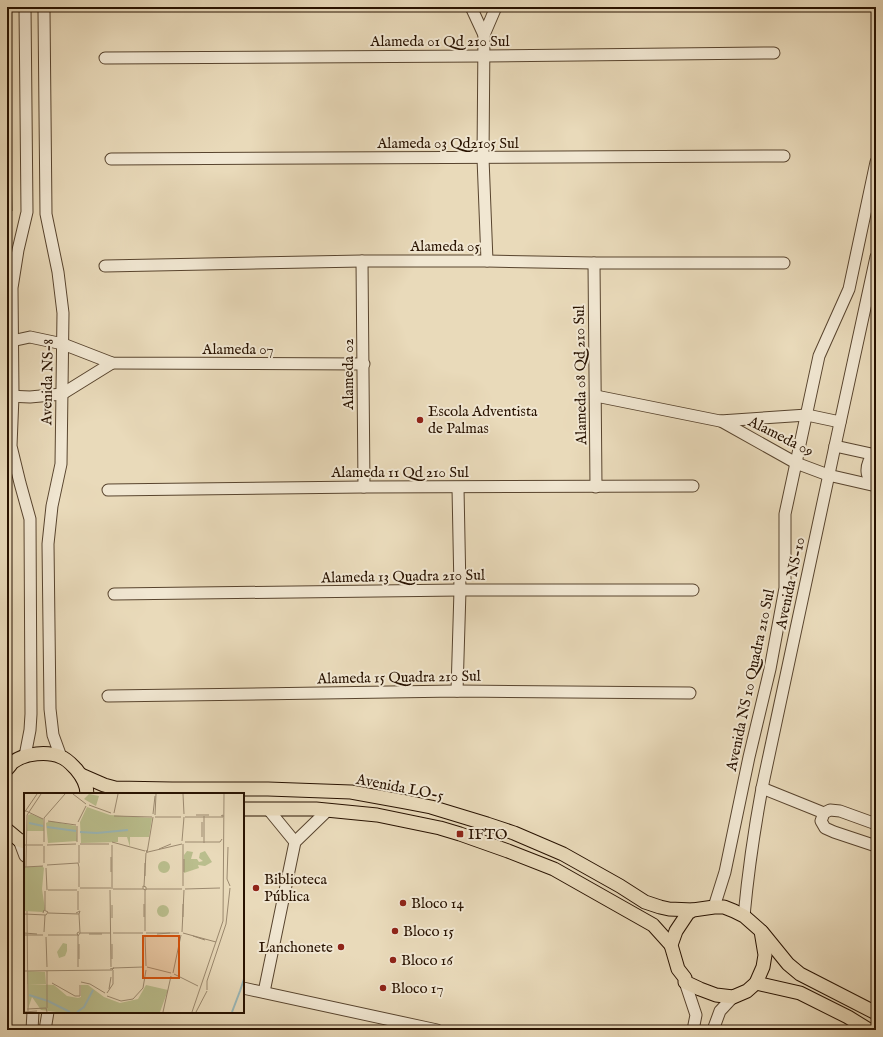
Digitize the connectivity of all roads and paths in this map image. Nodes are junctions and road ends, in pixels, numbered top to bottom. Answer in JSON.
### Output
{"nodes":[{"id":1,"x":25,"y":7,"type":"edge"},
{"id":2,"x":45,"y":7,"type":"edge"},
{"id":3,"x":471,"y":7,"type":"edge"},
{"id":4,"x":496,"y":7,"type":"edge"},
{"id":5,"x":484,"y":34,"type":"junction"},
{"id":6,"x":774,"y":53,"type":"dead end"},
{"id":7,"x":484,"y":56,"type":"junction"},
{"id":8,"x":105,"y":58,"type":"dead end"},
{"id":9,"x":784,"y":156,"type":"dead end"},
{"id":10,"x":483,"y":158,"type":"junction"},
{"id":11,"x":111,"y":159,"type":"dead end"},
{"id":12,"x":876,"y":162,"type":"edge"},
{"id":13,"x":876,"y":257,"type":"edge"},
{"id":14,"x":362,"y":261,"type":"junction"},
{"id":15,"x":487,"y":261,"type":"junction"},
{"id":16,"x":594,"y":263,"type":"junction"},
{"id":17,"x":784,"y":263,"type":"dead end"},
{"id":18,"x":105,"y":266,"type":"dead end"},
{"id":19,"x":10,"y":341,"type":"edge"},
{"id":20,"x":63,"y":344,"type":"junction"},
{"id":21,"x":112,"y":364,"type":"junction"},
{"id":22,"x":364,"y":364,"type":"junction"},
{"id":23,"x":62,"y":394,"type":"junction"},
{"id":24,"x":10,"y":396,"type":"edge"},
{"id":25,"x":596,"y":396,"type":"junction"},
{"id":26,"x":807,"y":415,"type":"junction"},
{"id":27,"x":720,"y":421,"type":"junction"},
{"id":28,"x":840,"y":422,"type":"junction"},
{"id":29,"x":835,"y":446,"type":"junction"},
{"id":30,"x":876,"y":456,"type":"edge"},
{"id":31,"x":796,"y":463,"type":"junction"},
{"id":32,"x":828,"y":475,"type":"junction"},
{"id":33,"x":874,"y":485,"type":"edge"},
{"id":34,"x":693,"y":486,"type":"dead end"},
{"id":35,"x":364,"y":487,"type":"junction"},
{"id":36,"x":596,"y":487,"type":"junction"},
{"id":37,"x":458,"y":488,"type":"junction"},
{"id":38,"x":108,"y":490,"type":"dead end"},
{"id":39,"x":460,"y":590,"type":"junction"},
{"id":40,"x":693,"y":590,"type":"dead end"},
{"id":41,"x":114,"y":594,"type":"dead end"},
{"id":42,"x":457,"y":691,"type":"junction"},
{"id":43,"x":690,"y":693,"type":"dead end"},
{"id":44,"x":108,"y":696,"type":"dead end"},
{"id":45,"x":26,"y":756,"type":"junction"},
{"id":46,"x":61,"y":757,"type":"junction"},
{"id":47,"x":7,"y":769,"type":"edge"},
{"id":48,"x":81,"y":775,"type":"junction"},
{"id":49,"x":762,"y":788,"type":"junction"},
{"id":50,"x":87,"y":793,"type":"edge"},
{"id":51,"x":244,"y":809,"type":"edge"},
{"id":52,"x":268,"y":809,"type":"junction"},
{"id":53,"x":328,"y":810,"type":"junction"},
{"id":54,"x":824,"y":813,"type":"junction"},
{"id":55,"x":876,"y":824,"type":"edge"},
{"id":56,"x":7,"y":830,"type":"edge"},
{"id":57,"x":22,"y":841,"type":"edge"},
{"id":58,"x":296,"y":842,"type":"junction"},
{"id":59,"x":876,"y":846,"type":"edge"},
{"id":60,"x":24,"y":851,"type":"edge"},
{"id":61,"x":714,"y":907,"type":"junction"},
{"id":62,"x":693,"y":910,"type":"junction"},
{"id":63,"x":744,"y":916,"type":"junction"},
{"id":64,"x":761,"y":931,"type":"junction"},
{"id":65,"x":671,"y":945,"type":"junction"},
{"id":66,"x":685,"y":982,"type":"junction"},
{"id":67,"x":756,"y":983,"type":"junction"},
{"id":68,"x":244,"y":988,"type":"edge"},
{"id":69,"x":264,"y":992,"type":"junction"},
{"id":70,"x":733,"y":997,"type":"junction"},
{"id":71,"x":33,"y":1013,"type":"edge"},
{"id":72,"x":48,"y":1013,"type":"edge"},
{"id":73,"x":876,"y":1013,"type":"edge"},
{"id":74,"x":32,"y":1030,"type":"edge"},
{"id":75,"x":45,"y":1030,"type":"edge"},
{"id":76,"x":437,"y":1030,"type":"edge"},
{"id":77,"x":693,"y":1030,"type":"edge"},
{"id":78,"x":714,"y":1030,"type":"edge"},
{"id":79,"x":869,"y":1030,"type":"edge"}],
"edges":[{"from":1,"to":19,"type":"street"},
{"from":2,"to":20,"type":"street","name":"Avenida NS-8"},
{"from":3,"to":5,"type":"street"},
{"from":4,"to":5,"type":"street"},
{"from":5,"to":7,"type":"street"},
{"from":6,"to":7,"type":"street","name":"Alameda 01 Qd 210 Sul"},
{"from":7,"to":8,"type":"street","name":"Alameda 01 Qd 210 Sul"},
{"from":7,"to":10,"type":"street"},
{"from":9,"to":10,"type":"street","name":"Alameda 03 Qd2105 Sul"},
{"from":10,"to":11,"type":"street","name":"Alameda 03 Qd2105 Sul"},
{"from":10,"to":15,"type":"street"},
{"from":12,"to":26,"type":"street","name":"Avenida NS 10 Quadra 210 Sul"},
{"from":13,"to":28,"type":"street","name":"Avenida NS-10"},
{"from":14,"to":15,"type":"street","name":"Alameda 05"},
{"from":14,"to":18,"type":"street","name":"Alameda 05"},
{"from":14,"to":22,"type":"street","name":"Alameda 02"},
{"from":15,"to":16,"type":"street","name":"Alameda 05"},
{"from":16,"to":17,"type":"street","name":"Alameda 05"},
{"from":16,"to":25,"type":"street","name":"Alameda 08 Qd 210 Sul"},
{"from":19,"to":20,"type":"street","name":"Alameda 07"},
{"from":19,"to":24,"type":"street"},
{"from":20,"to":21,"type":"street","name":"Alameda 07"},
{"from":20,"to":23,"type":"street","name":"Avenida NS-8"},
{"from":21,"to":22,"type":"street","name":"Alameda 07"},
{"from":21,"to":23,"type":"street"},
{"from":22,"to":35,"type":"street","name":"Alameda 02"},
{"from":23,"to":24,"type":"street"},
{"from":23,"to":46,"type":"street","name":"Avenida NS-8"},
{"from":24,"to":45,"type":"street"},
{"from":25,"to":27,"type":"street"},
{"from":25,"to":36,"type":"street","name":"Alameda 08 Qd 210 Sul"},
{"from":26,"to":27,"type":"street"},
{"from":26,"to":28,"type":"street"},
{"from":26,"to":31,"type":"street","name":"Avenida NS 10 Quadra 210 Sul"},
{"from":27,"to":31,"type":"street","name":"Alameda 09"},
{"from":28,"to":29,"type":"street","name":"Avenida NS-10"},
{"from":29,"to":30,"type":"street"},
{"from":29,"to":32,"type":"street","name":"Avenida NS-10"},
{"from":30,"to":33,"type":"street"},
{"from":31,"to":32,"type":"street","name":"Alameda 09"},
{"from":31,"to":61,"type":"street","name":"Avenida NS 10 Quadra 210 Sul"},
{"from":32,"to":33,"type":"street","name":"Alameda 09"},
{"from":32,"to":49,"type":"street","name":"Avenida NS-10"},
{"from":34,"to":36,"type":"street","name":"Alameda 11 Qd 210 Sul"},
{"from":35,"to":37,"type":"street","name":"Alameda 11 Qd 210 Sul"},
{"from":35,"to":38,"type":"street","name":"Alameda 11 Qd 210 Sul"},
{"from":36,"to":37,"type":"street","name":"Alameda 11 Qd 210 Sul"},
{"from":37,"to":39,"type":"street"},
{"from":39,"to":40,"type":"street","name":"Alameda 13 Quadra 210 Sul"},
{"from":39,"to":41,"type":"street","name":"Alameda 13 Quadra 210 Sul"},
{"from":39,"to":42,"type":"street"},
{"from":42,"to":43,"type":"street","name":"Alameda 15 Quadra 210 Sul"},
{"from":42,"to":44,"type":"street","name":"Alameda 15 Quadra 210 Sul"},
{"from":45,"to":46,"type":"main road"},
{"from":45,"to":47,"type":"main road"},
{"from":46,"to":48,"type":"main road"},
{"from":48,"to":50,"type":"main road"},
{"from":48,"to":62,"type":"main road","name":"Avenida LO-5"},
{"from":49,"to":54,"type":"street"},
{"from":49,"to":63,"type":"street","name":"Avenida NS-10"},
{"from":51,"to":52,"type":"main road","name":"Avenida LO-5"},
{"from":52,"to":53,"type":"main road","name":"Avenida LO-5"},
{"from":52,"to":58,"type":"street"},
{"from":53,"to":58,"type":"street"},
{"from":53,"to":65,"type":"main road","name":"Avenida LO-5"},
{"from":54,"to":55,"type":"street"},
{"from":54,"to":59,"type":"street"},
{"from":56,"to":57,"type":"main road"},
{"from":57,"to":60,"type":"street"},
{"from":58,"to":69,"type":"street"},
{"from":61,"to":62,"type":"main road"},
{"from":61,"to":63,"type":"main road"},
{"from":62,"to":65,"type":"main road"},
{"from":63,"to":64,"type":"main road"},
{"from":64,"to":67,"type":"main road"},
{"from":64,"to":73,"type":"main road"},
{"from":65,"to":66,"type":"main road"},
{"from":66,"to":70,"type":"main road"},
{"from":66,"to":77,"type":"street"},
{"from":67,"to":70,"type":"main road"},
{"from":67,"to":79,"type":"main road"},
{"from":68,"to":69,"type":"street"},
{"from":69,"to":76,"type":"street"},
{"from":70,"to":78,"type":"street"},
{"from":71,"to":74,"type":"street"},
{"from":72,"to":75,"type":"street"}]}
